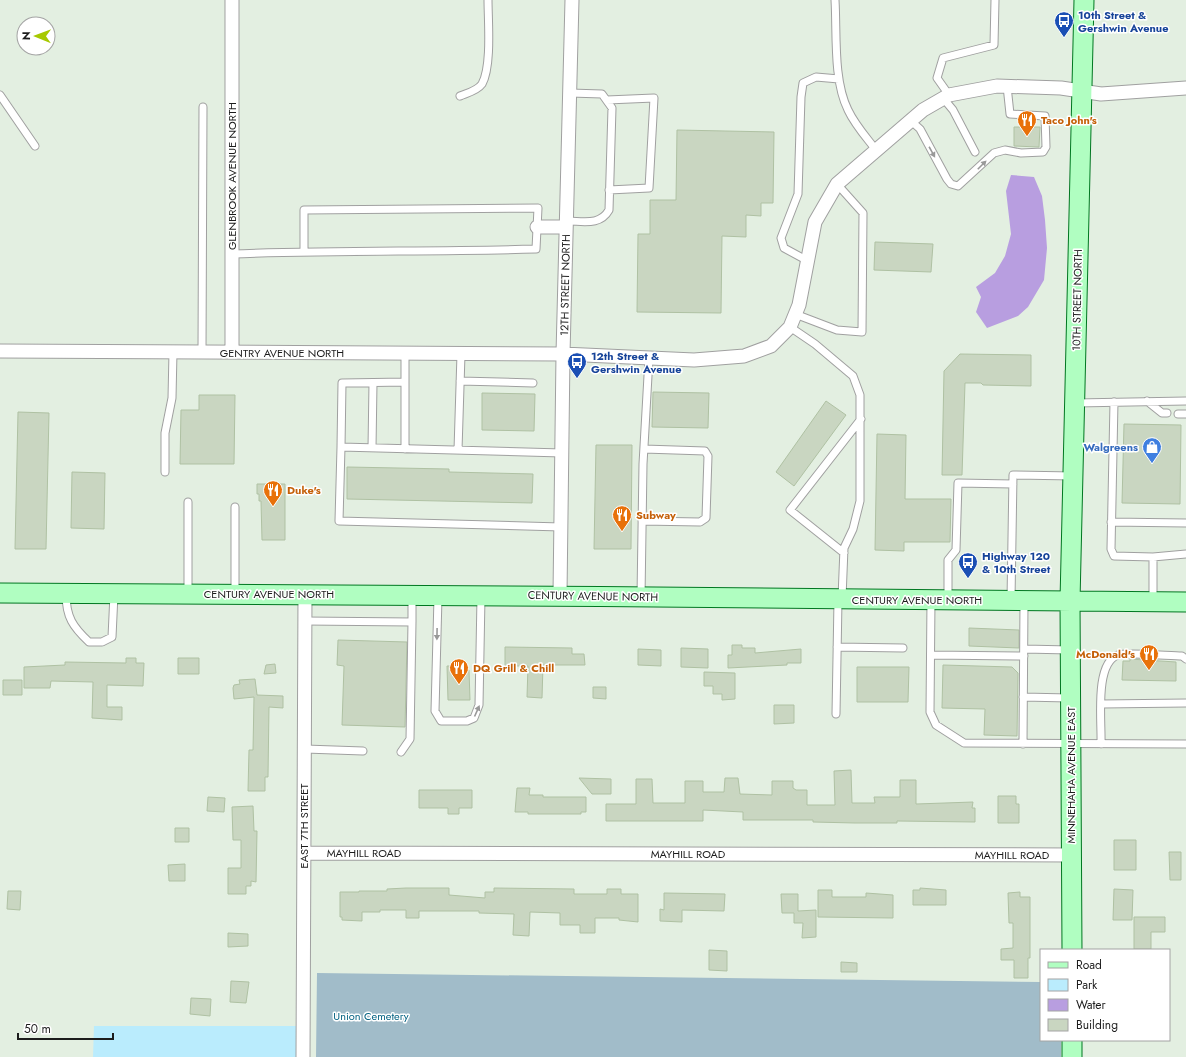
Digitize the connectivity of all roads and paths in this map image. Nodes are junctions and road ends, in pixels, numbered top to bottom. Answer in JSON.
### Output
{"nodes":[{"id":1,"x":232,"y":0,"type":"edge"},
{"id":2,"x":488,"y":0,"type":"edge"},
{"id":3,"x":572,"y":0,"type":"edge"},
{"id":4,"x":835,"y":0,"type":"edge"},
{"id":5,"x":995,"y":0,"type":"edge"},
{"id":6,"x":1084,"y":0,"type":"edge"},
{"id":7,"x":840,"y":79,"type":"junction"},
{"id":8,"x":1007,"y":86,"type":"junction"},
{"id":9,"x":1186,"y":88,"type":"edge"},
{"id":10,"x":1082,"y":91,"type":"junction"},
{"id":11,"x":570,"y":93,"type":"junction"},
{"id":12,"x":0,"y":95,"type":"edge"},
{"id":13,"x":460,"y":96,"type":"dead end"},
{"id":14,"x":946,"y":97,"type":"junction"},
{"id":15,"x":607,"y":100,"type":"junction"},
{"id":16,"x":203,"y":107,"type":"dead end"},
{"id":17,"x":911,"y":121,"type":"junction"},
{"id":18,"x":35,"y":146,"type":"dead end"},
{"id":19,"x":876,"y":150,"type":"junction"},
{"id":20,"x":975,"y":152,"type":"dead end"},
{"id":21,"x":837,"y":184,"type":"junction"},
{"id":22,"x":609,"y":190,"type":"junction"},
{"id":23,"x":567,"y":224,"type":"junction"},
{"id":24,"x":537,"y":227,"type":"junction"},
{"id":25,"x":304,"y":251,"type":"junction"},
{"id":26,"x":232,"y":254,"type":"junction"},
{"id":27,"x":808,"y":261,"type":"junction"},
{"id":28,"x":795,"y":314,"type":"junction"},
{"id":29,"x":790,"y":327,"type":"junction"},
{"id":30,"x":0,"y":351,"type":"edge"},
{"id":31,"x":173,"y":352,"type":"junction"},
{"id":32,"x":202,"y":352,"type":"junction"},
{"id":33,"x":232,"y":352,"type":"junction"},
{"id":34,"x":405,"y":353,"type":"junction"},
{"id":35,"x":460,"y":354,"type":"junction"},
{"id":36,"x":563,"y":354,"type":"junction"},
{"id":37,"x":649,"y":358,"type":"junction"},
{"id":38,"x":460,"y":381,"type":"junction"},
{"id":39,"x":405,"y":382,"type":"junction"},
{"id":40,"x":373,"y":383,"type":"junction"},
{"id":41,"x":533,"y":383,"type":"dead end"},
{"id":42,"x":1147,"y":401,"type":"junction"},
{"id":43,"x":1186,"y":401,"type":"edge"},
{"id":44,"x":1114,"y":402,"type":"junction"},
{"id":45,"x":1075,"y":403,"type":"junction"},
{"id":46,"x":1167,"y":413,"type":"dead end"},
{"id":47,"x":1178,"y":414,"type":"dead end"},
{"id":48,"x":1186,"y":414,"type":"edge"},
{"id":49,"x":861,"y":419,"type":"junction"},
{"id":50,"x":341,"y":447,"type":"junction"},
{"id":51,"x":372,"y":448,"type":"junction"},
{"id":52,"x":405,"y":449,"type":"junction"},
{"id":53,"x":644,"y":449,"type":"junction"},
{"id":54,"x":458,"y":450,"type":"junction"},
{"id":55,"x":562,"y":454,"type":"junction"},
{"id":56,"x":164,"y":472,"type":"dead end"},
{"id":57,"x":1073,"y":476,"type":"junction"},
{"id":58,"x":1013,"y":484,"type":"junction"},
{"id":59,"x":188,"y":502,"type":"dead end"},
{"id":60,"x":235,"y":507,"type":"dead end"},
{"id":61,"x":642,"y":522,"type":"junction"},
{"id":62,"x":1111,"y":522,"type":"junction"},
{"id":63,"x":1186,"y":523,"type":"edge"},
{"id":64,"x":561,"y":527,"type":"junction"},
{"id":65,"x":844,"y":553,"type":"junction"},
{"id":66,"x":1186,"y":554,"type":"edge"},
{"id":67,"x":1153,"y":557,"type":"junction"},
{"id":68,"x":0,"y":593,"type":"edge"},
{"id":69,"x":66,"y":593,"type":"junction"},
{"id":70,"x":114,"y":593,"type":"junction"},
{"id":71,"x":188,"y":594,"type":"junction"},
{"id":72,"x":235,"y":594,"type":"junction"},
{"id":73,"x":305,"y":594,"type":"junction"},
{"id":74,"x":412,"y":594,"type":"junction"},
{"id":75,"x":438,"y":595,"type":"junction"},
{"id":76,"x":481,"y":595,"type":"junction"},
{"id":77,"x":560,"y":595,"type":"junction"},
{"id":78,"x":640,"y":597,"type":"junction"},
{"id":79,"x":840,"y":600,"type":"junction"},
{"id":80,"x":939,"y":600,"type":"junction"},
{"id":81,"x":1018,"y":601,"type":"junction"},
{"id":82,"x":1070,"y":601,"type":"junction"},
{"id":83,"x":1153,"y":602,"type":"junction"},
{"id":84,"x":1186,"y":602,"type":"edge"},
{"id":85,"x":305,"y":621,"type":"junction"},
{"id":86,"x":412,"y":622,"type":"junction"},
{"id":87,"x":837,"y":647,"type":"junction"},
{"id":88,"x":903,"y":648,"type":"dead end"},
{"id":89,"x":1070,"y":650,"type":"junction"},
{"id":90,"x":1024,"y":653,"type":"junction"},
{"id":91,"x":931,"y":655,"type":"junction"},
{"id":92,"x":1186,"y":659,"type":"edge"},
{"id":93,"x":1023,"y":697,"type":"junction"},
{"id":94,"x":1070,"y":698,"type":"junction"},
{"id":95,"x":1186,"y":703,"type":"edge"},
{"id":96,"x":1102,"y":704,"type":"junction"},
{"id":97,"x":836,"y":714,"type":"dead end"},
{"id":98,"x":1022,"y":744,"type":"junction"},
{"id":99,"x":1071,"y":744,"type":"junction"},
{"id":100,"x":1102,"y":744,"type":"junction"},
{"id":101,"x":1186,"y":744,"type":"edge"},
{"id":102,"x":304,"y":749,"type":"junction"},
{"id":103,"x":362,"y":750,"type":"dead end"},
{"id":104,"x":402,"y":752,"type":"dead end"},
{"id":105,"x":304,"y":853,"type":"junction"},
{"id":106,"x":1072,"y":855,"type":"junction"},
{"id":107,"x":1072,"y":949,"type":"edge"},
{"id":108,"x":1072,"y":1041,"type":"edge"},
{"id":109,"x":303,"y":1057,"type":"edge"},
{"id":110,"x":1072,"y":1057,"type":"edge"}],
"edges":[{"from":1,"to":26,"type":"street","name":"GLENBROOK AVENUE NORTH"},
{"from":2,"to":13,"type":"lane"},
{"from":3,"to":11,"type":"street","name":"12TH STREET NORTH"},
{"from":4,"to":7,"type":"lane"},
{"from":5,"to":14,"type":"lane"},
{"from":6,"to":10,"type":"main road","name":"10TH STREET NORTH"},
{"from":7,"to":19,"type":"lane"},
{"from":7,"to":27,"type":"lane"},
{"from":8,"to":10,"type":"street"},
{"from":8,"to":14,"type":"street"},
{"from":17,"to":8,"type":"lane","one_way":true},
{"from":9,"to":10,"type":"street"},
{"from":10,"to":45,"type":"main road","name":"10TH STREET NORTH"},
{"from":11,"to":15,"type":"lane"},
{"from":11,"to":23,"type":"street","name":"12TH STREET NORTH"},
{"from":12,"to":18,"type":"lane"},
{"from":14,"to":17,"type":"street"},
{"from":14,"to":20,"type":"lane"},
{"from":15,"to":22,"type":"lane"},
{"from":15,"to":22,"type":"lane"},
{"from":16,"to":32,"type":"lane"},
{"from":17,"to":19,"type":"street"},
{"from":19,"to":21,"type":"street"},
{"from":21,"to":27,"type":"street"},
{"from":21,"to":28,"type":"lane"},
{"from":22,"to":23,"type":"lane"},
{"from":23,"to":24,"type":"street"},
{"from":23,"to":36,"type":"street","name":"12TH STREET NORTH"},
{"from":24,"to":25,"type":"lane"},
{"from":24,"to":25,"type":"lane"},
{"from":25,"to":26,"type":"lane"},
{"from":26,"to":33,"type":"street","name":"GLENBROOK AVENUE NORTH"},
{"from":27,"to":28,"type":"street"},
{"from":28,"to":29,"type":"street"},
{"from":29,"to":37,"type":"street","name":"GENTRY AVENUE NORTH"},
{"from":29,"to":49,"type":"lane"},
{"from":30,"to":31,"type":"street","name":"GENTRY AVENUE NORTH"},
{"from":31,"to":32,"type":"street","name":"GENTRY AVENUE NORTH"},
{"from":31,"to":56,"type":"lane"},
{"from":32,"to":33,"type":"street","name":"GENTRY AVENUE NORTH"},
{"from":33,"to":34,"type":"street","name":"GENTRY AVENUE NORTH"},
{"from":34,"to":35,"type":"street","name":"GENTRY AVENUE NORTH"},
{"from":34,"to":39,"type":"lane"},
{"from":35,"to":36,"type":"street","name":"GENTRY AVENUE NORTH"},
{"from":35,"to":38,"type":"lane"},
{"from":36,"to":37,"type":"street","name":"GENTRY AVENUE NORTH"},
{"from":36,"to":55,"type":"street","name":"12TH STREET NORTH"},
{"from":37,"to":53,"type":"lane"},
{"from":38,"to":41,"type":"lane"},
{"from":38,"to":54,"type":"lane"},
{"from":39,"to":40,"type":"lane"},
{"from":39,"to":52,"type":"lane"},
{"from":40,"to":50,"type":"lane"},
{"from":40,"to":51,"type":"lane"},
{"from":42,"to":43,"type":"lane"},
{"from":42,"to":44,"type":"lane"},
{"from":42,"to":46,"type":"lane"},
{"from":44,"to":45,"type":"lane"},
{"from":44,"to":62,"type":"lane"},
{"from":45,"to":57,"type":"main road","name":"10TH STREET NORTH"},
{"from":47,"to":48,"type":"lane"},
{"from":49,"to":65,"type":"lane"},
{"from":49,"to":65,"type":"lane"},
{"from":50,"to":51,"type":"lane"},
{"from":50,"to":64,"type":"lane"},
{"from":51,"to":52,"type":"lane"},
{"from":52,"to":54,"type":"lane"},
{"from":53,"to":61,"type":"lane"},
{"from":53,"to":61,"type":"lane"},
{"from":54,"to":55,"type":"lane"},
{"from":55,"to":64,"type":"street","name":"12TH STREET NORTH"},
{"from":57,"to":58,"type":"lane"},
{"from":57,"to":82,"type":"main road","name":"10TH STREET NORTH"},
{"from":58,"to":80,"type":"lane"},
{"from":58,"to":81,"type":"lane"},
{"from":59,"to":71,"type":"lane"},
{"from":60,"to":72,"type":"lane"},
{"from":61,"to":78,"type":"lane"},
{"from":62,"to":63,"type":"lane"},
{"from":62,"to":67,"type":"lane"},
{"from":64,"to":77,"type":"street","name":"12TH STREET NORTH"},
{"from":65,"to":79,"type":"lane"},
{"from":66,"to":67,"type":"lane"},
{"from":67,"to":83,"type":"lane"},
{"from":68,"to":69,"type":"main road","name":"CENTURY AVENUE NORTH"},
{"from":69,"to":70,"type":"main road","name":"CENTURY AVENUE NORTH"},
{"from":69,"to":70,"type":"lane"},
{"from":70,"to":71,"type":"main road","name":"CENTURY AVENUE NORTH"},
{"from":71,"to":72,"type":"main road","name":"CENTURY AVENUE NORTH"},
{"from":72,"to":73,"type":"main road","name":"CENTURY AVENUE NORTH"},
{"from":73,"to":74,"type":"main road","name":"CENTURY AVENUE NORTH"},
{"from":73,"to":85,"type":"street","name":"EAST 7TH STREET"},
{"from":74,"to":75,"type":"main road","name":"CENTURY AVENUE NORTH"},
{"from":74,"to":86,"type":"lane"},
{"from":75,"to":76,"type":"main road","name":"CENTURY AVENUE NORTH"},
{"from":75,"to":76,"type":"lane","one_way":true},
{"from":76,"to":77,"type":"main road","name":"CENTURY AVENUE NORTH"},
{"from":77,"to":78,"type":"main road","name":"CENTURY AVENUE NORTH"},
{"from":78,"to":79,"type":"main road","name":"CENTURY AVENUE NORTH"},
{"from":79,"to":80,"type":"main road","name":"CENTURY AVENUE NORTH"},
{"from":79,"to":87,"type":"lane"},
{"from":80,"to":81,"type":"main road","name":"CENTURY AVENUE NORTH"},
{"from":80,"to":91,"type":"lane"},
{"from":81,"to":82,"type":"main road","name":"CENTURY AVENUE NORTH"},
{"from":81,"to":90,"type":"lane"},
{"from":82,"to":83,"type":"main road","name":"CENTURY AVENUE NORTH"},
{"from":82,"to":89,"type":"main road","name":"MINNEHAHA AVENUE EAST"},
{"from":83,"to":84,"type":"main road","name":"CENTURY AVENUE NORTH"},
{"from":85,"to":86,"type":"lane"},
{"from":85,"to":102,"type":"street","name":"EAST 7TH STREET"},
{"from":86,"to":104,"type":"lane"},
{"from":87,"to":88,"type":"lane"},
{"from":87,"to":97,"type":"lane"},
{"from":89,"to":90,"type":"lane"},
{"from":89,"to":94,"type":"main road","name":"MINNEHAHA AVENUE EAST"},
{"from":90,"to":91,"type":"lane"},
{"from":90,"to":93,"type":"lane"},
{"from":91,"to":98,"type":"lane"},
{"from":92,"to":96,"type":"lane"},
{"from":93,"to":94,"type":"lane"},
{"from":93,"to":98,"type":"lane"},
{"from":94,"to":99,"type":"main road","name":"MINNEHAHA AVENUE EAST"},
{"from":95,"to":96,"type":"lane"},
{"from":96,"to":100,"type":"lane"},
{"from":98,"to":99,"type":"lane"},
{"from":99,"to":100,"type":"lane"},
{"from":99,"to":106,"type":"main road","name":"MINNEHAHA AVENUE EAST"},
{"from":100,"to":101,"type":"lane"},
{"from":102,"to":103,"type":"lane"},
{"from":102,"to":105,"type":"street","name":"EAST 7TH STREET"},
{"from":105,"to":106,"type":"street","name":"MAYHILL ROAD"},
{"from":105,"to":109,"type":"street","name":"EAST 7TH STREET"},
{"from":106,"to":107,"type":"main road","name":"MINNEHAHA AVENUE EAST"},
{"from":108,"to":110,"type":"main road"}]}
